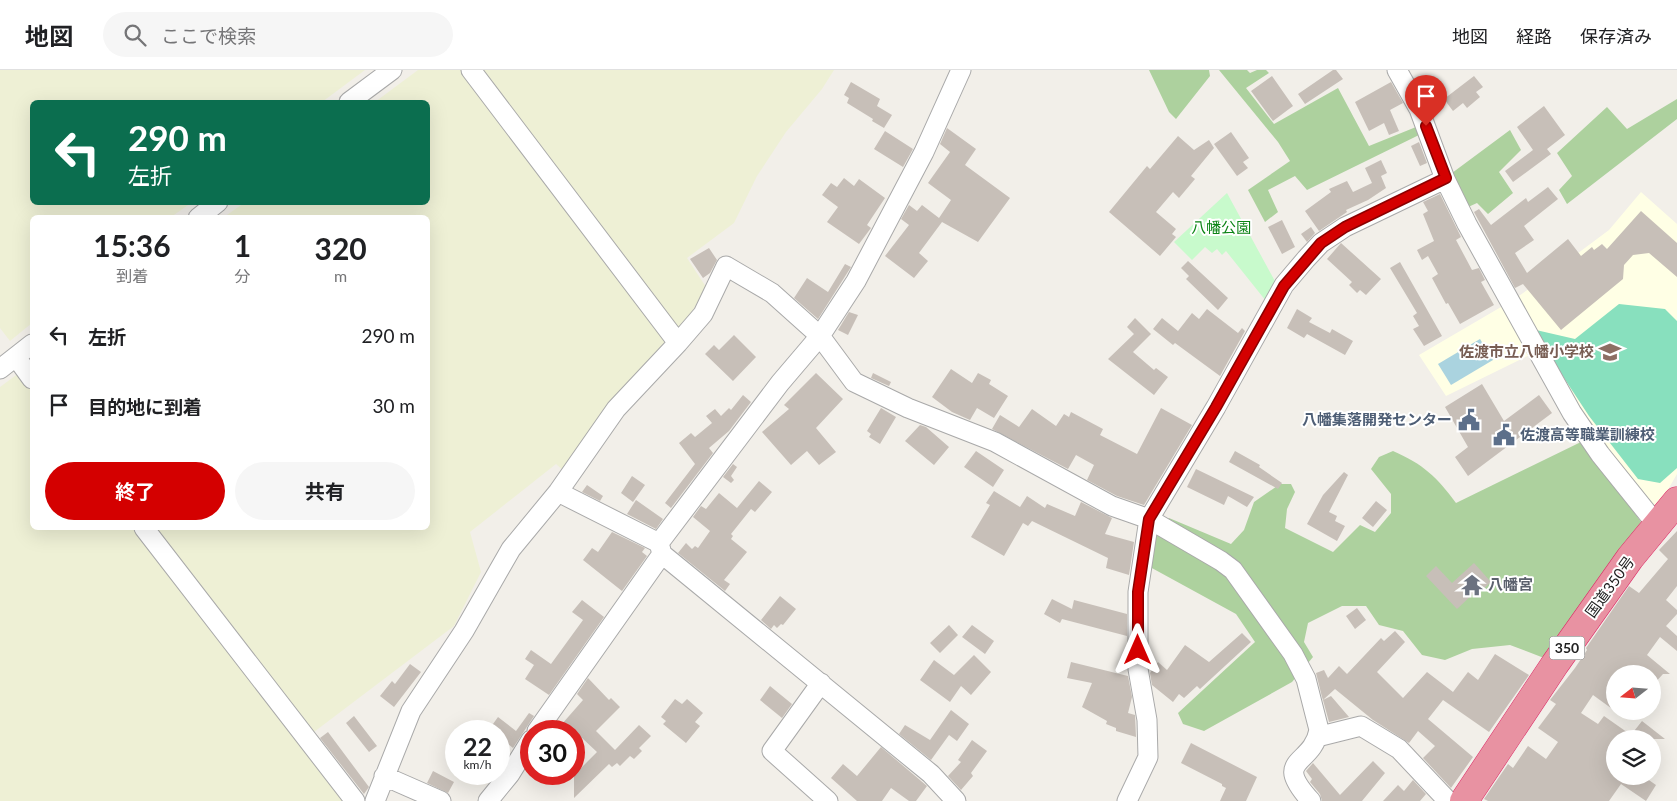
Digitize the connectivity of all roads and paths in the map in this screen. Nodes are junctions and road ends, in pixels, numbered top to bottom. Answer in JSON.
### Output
{"nodes":[{"id":1,"x":392,"y":70,"type":"edge"},
{"id":2,"x":471,"y":70,"type":"edge"},
{"id":3,"x":961,"y":70,"type":"edge"},
{"id":4,"x":1397,"y":70,"type":"edge"},
{"id":5,"x":352,"y":100,"type":"edge"},
{"id":6,"x":1446,"y":178,"type":"junction"},
{"id":7,"x":214,"y":205,"type":"edge"},
{"id":8,"x":202,"y":215,"type":"edge"},
{"id":9,"x":820,"y":336,"type":"junction"},
{"id":10,"x":678,"y":343,"type":"junction"},
{"id":11,"x":30,"y":346,"type":"edge"},
{"id":12,"x":16,"y":357,"type":"junction"},
{"id":13,"x":0,"y":369,"type":"edge"},
{"id":14,"x":30,"y":377,"type":"edge"},
{"id":15,"x":558,"y":492,"type":"junction"},
{"id":16,"x":1677,"y":501,"type":"edge"},
{"id":17,"x":1149,"y":519,"type":"junction"},
{"id":18,"x":1657,"y":525,"type":"junction"},
{"id":19,"x":146,"y":530,"type":"edge"},
{"id":20,"x":661,"y":549,"type":"junction"},
{"id":21,"x":821,"y":683,"type":"junction"},
{"id":22,"x":544,"y":720,"type":"edge"},
{"id":23,"x":1317,"y":737,"type":"junction"},
{"id":24,"x":520,"y":758,"type":"edge"},
{"id":25,"x":384,"y":776,"type":"junction"},
{"id":26,"x":355,"y":801,"type":"edge"},
{"id":27,"x":375,"y":801,"type":"edge"},
{"id":28,"x":441,"y":801,"type":"edge"},
{"id":29,"x":488,"y":801,"type":"edge"},
{"id":30,"x":828,"y":801,"type":"edge"},
{"id":31,"x":956,"y":801,"type":"edge"},
{"id":32,"x":1127,"y":801,"type":"edge"},
{"id":33,"x":1311,"y":801,"type":"edge"},
{"id":34,"x":1448,"y":801,"type":"edge"},
{"id":35,"x":1464,"y":801,"type":"edge"}],
"edges":[{"from":1,"to":5,"type":"street"},
{"from":2,"to":10,"type":"street"},
{"from":3,"to":9,"type":"street"},
{"from":4,"to":6,"type":"street"},
{"from":6,"to":17,"type":"street"},
{"from":6,"to":18,"type":"street"},
{"from":7,"to":8,"type":"street"},
{"from":9,"to":10,"type":"street"},
{"from":9,"to":17,"type":"street"},
{"from":9,"to":20,"type":"street"},
{"from":10,"to":15,"type":"street"},
{"from":11,"to":12,"type":"street"},
{"from":12,"to":13,"type":"street"},
{"from":12,"to":14,"type":"street"},
{"from":15,"to":20,"type":"street"},
{"from":15,"to":25,"type":"street"},
{"from":16,"to":18,"type":"highway","name":"国道350号","number":"350"},
{"from":17,"to":23,"type":"street"},
{"from":17,"to":32,"type":"street"},
{"from":18,"to":35,"type":"highway","name":"国道350号","number":"350"},
{"from":19,"to":26,"type":"street"},
{"from":20,"to":21,"type":"street"},
{"from":20,"to":22,"type":"street"},
{"from":21,"to":30,"type":"street"},
{"from":21,"to":31,"type":"street"},
{"from":23,"to":33,"type":"street"},
{"from":23,"to":34,"type":"street"},
{"from":24,"to":29,"type":"street"},
{"from":25,"to":27,"type":"street"},
{"from":25,"to":28,"type":"street"}]}
